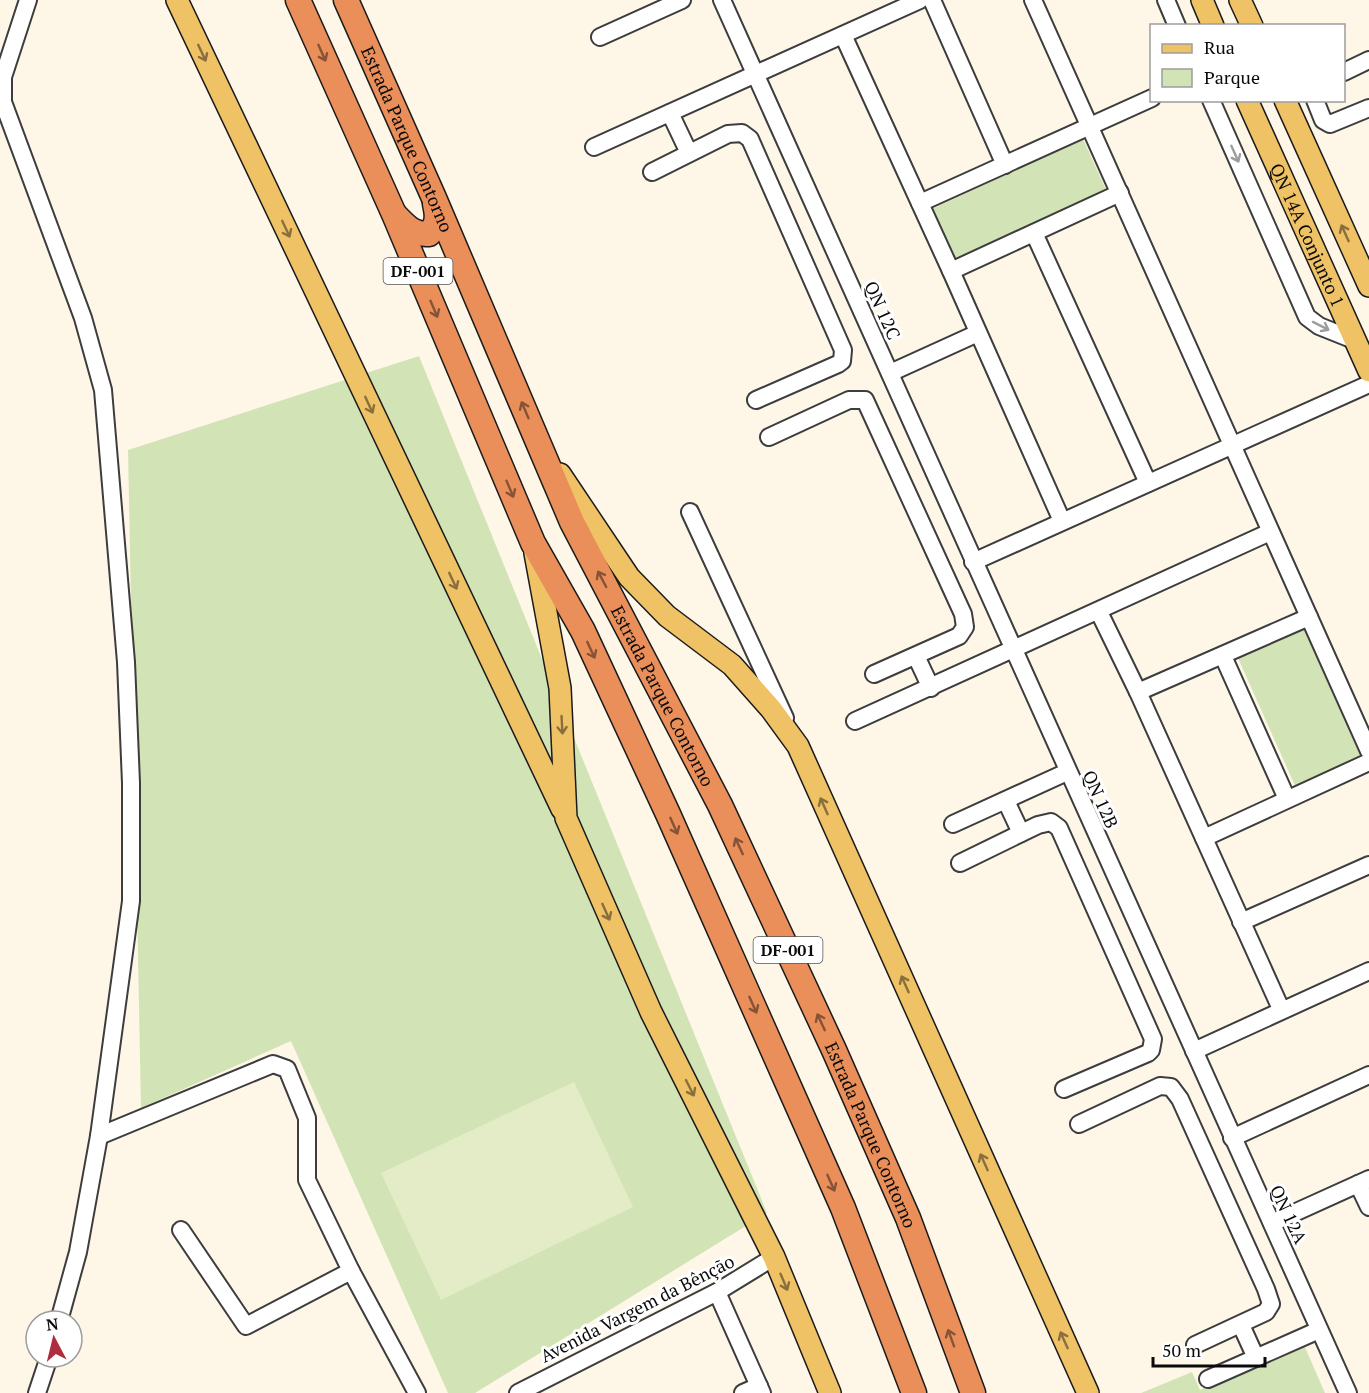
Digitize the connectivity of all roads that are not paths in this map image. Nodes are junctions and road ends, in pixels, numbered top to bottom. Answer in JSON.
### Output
{"nodes":[{"id":1,"x":28,"y":0,"type":"edge"},
{"id":2,"x":177,"y":0,"type":"edge"},
{"id":3,"x":298,"y":0,"type":"edge"},
{"id":4,"x":346,"y":0,"type":"edge"},
{"id":5,"x":682,"y":0,"type":"edge"},
{"id":6,"x":722,"y":0,"type":"edge"},
{"id":7,"x":920,"y":0,"type":"edge"},
{"id":8,"x":932,"y":0,"type":"edge"},
{"id":9,"x":1033,"y":0,"type":"edge"},
{"id":10,"x":1166,"y":0,"type":"edge"},
{"id":11,"x":1202,"y":0,"type":"edge"},
{"id":12,"x":1240,"y":0,"type":"edge"},
{"id":13,"x":1177,"y":24,"type":"edge"},
{"id":14,"x":1212,"y":24,"type":"edge"},
{"id":15,"x":1251,"y":24,"type":"edge"},
{"id":16,"x":843,"y":35,"type":"junction"},
{"id":17,"x":600,"y":37,"type":"dead end"},
{"id":18,"x":1369,"y":60,"type":"edge"},
{"id":19,"x":1345,"y":72,"type":"edge"},
{"id":20,"x":755,"y":74,"type":"junction"},
{"id":21,"x":1150,"y":99,"type":"edge"},
{"id":22,"x":1212,"y":102,"type":"edge"},
{"id":23,"x":1248,"y":102,"type":"edge"},
{"id":24,"x":1286,"y":102,"type":"edge"},
{"id":25,"x":1316,"y":102,"type":"edge"},
{"id":26,"x":1369,"y":108,"type":"edge"},
{"id":27,"x":670,"y":113,"type":"junction"},
{"id":28,"x":1089,"y":126,"type":"junction"},
{"id":29,"x":594,"y":147,"type":"dead end"},
{"id":30,"x":689,"y":153,"type":"junction"},
{"id":31,"x":1005,"y":165,"type":"junction"},
{"id":32,"x":652,"y":172,"type":"dead end"},
{"id":33,"x":1120,"y":193,"type":"junction"},
{"id":34,"x":434,"y":198,"type":"junction"},
{"id":35,"x":921,"y":203,"type":"junction"},
{"id":36,"x":394,"y":214,"type":"junction"},
{"id":37,"x":1034,"y":232,"type":"junction"},
{"id":38,"x":951,"y":271,"type":"junction"},
{"id":39,"x":1369,"y":286,"type":"edge"},
{"id":40,"x":978,"y":333,"type":"junction"},
{"id":41,"x":1354,"y":340,"type":"junction"},
{"id":42,"x":1369,"y":371,"type":"edge"},
{"id":43,"x":890,"y":373,"type":"junction"},
{"id":44,"x":1369,"y":384,"type":"edge"},
{"id":45,"x":756,"y":400,"type":"dead end"},
{"id":46,"x":769,"y":437,"type":"dead end"},
{"id":47,"x":537,"y":440,"type":"junction"},
{"id":48,"x":1232,"y":446,"type":"junction"},
{"id":49,"x":1148,"y":483,"type":"junction"},
{"id":50,"x":690,"y":512,"type":"dead end"},
{"id":51,"x":1062,"y":521,"type":"junction"},
{"id":52,"x":1270,"y":532,"type":"junction"},
{"id":53,"x":533,"y":543,"type":"junction"},
{"id":54,"x":973,"y":562,"type":"junction"},
{"id":55,"x":1099,"y":612,"type":"junction"},
{"id":56,"x":1309,"y":617,"type":"junction"},
{"id":57,"x":1012,"y":650,"type":"junction"},
{"id":58,"x":916,"y":656,"type":"junction"},
{"id":59,"x":1223,"y":656,"type":"junction"},
{"id":60,"x":874,"y":674,"type":"dead end"},
{"id":61,"x":931,"y":688,"type":"junction"},
{"id":62,"x":1138,"y":692,"type":"junction"},
{"id":63,"x":855,"y":721,"type":"dead end"},
{"id":64,"x":798,"y":746,"type":"junction"},
{"id":65,"x":1369,"y":751,"type":"edge"},
{"id":66,"x":1369,"y":762,"type":"edge"},
{"id":67,"x":1068,"y":772,"type":"junction"},
{"id":68,"x":1287,"y":798,"type":"junction"},
{"id":69,"x":1006,"y":801,"type":"junction"},
{"id":70,"x":566,"y":819,"type":"junction"},
{"id":71,"x":953,"y":824,"type":"dead end"},
{"id":72,"x":1021,"y":833,"type":"junction"},
{"id":73,"x":1204,"y":838,"type":"junction"},
{"id":74,"x":960,"y":863,"type":"dead end"},
{"id":75,"x":1369,"y":865,"type":"edge"},
{"id":76,"x":1241,"y":922,"type":"junction"},
{"id":77,"x":1369,"y":971,"type":"edge"},
{"id":78,"x":1281,"y":1009,"type":"junction"},
{"id":79,"x":1194,"y":1051,"type":"junction"},
{"id":80,"x":1369,"y":1075,"type":"edge"},
{"id":81,"x":1064,"y":1089,"type":"dead end"},
{"id":82,"x":1079,"y":1124,"type":"dead end"},
{"id":83,"x":99,"y":1136,"type":"junction"},
{"id":84,"x":1232,"y":1138,"type":"junction"},
{"id":85,"x":1364,"y":1182,"type":"edge"},
{"id":86,"x":1369,"y":1207,"type":"edge"},
{"id":87,"x":1272,"y":1223,"type":"junction"},
{"id":88,"x":181,"y":1230,"type":"dead end"},
{"id":89,"x":774,"y":1257,"type":"junction"},
{"id":90,"x":351,"y":1271,"type":"junction"},
{"id":91,"x":717,"y":1292,"type":"junction"},
{"id":92,"x":62,"y":1309,"type":"edge"},
{"id":93,"x":1241,"y":1325,"type":"junction"},
{"id":94,"x":1319,"y":1330,"type":"junction"},
{"id":95,"x":1195,"y":1345,"type":"dead end"},
{"id":96,"x":1256,"y":1358,"type":"junction"},
{"id":97,"x":45,"y":1369,"type":"edge"},
{"id":98,"x":1208,"y":1379,"type":"dead end"},
{"id":99,"x":546,"y":1386,"type":"edge"},
{"id":100,"x":760,"y":1390,"type":"edge"},
{"id":101,"x":37,"y":1393,"type":"edge"},
{"id":102,"x":417,"y":1393,"type":"edge"},
{"id":103,"x":518,"y":1393,"type":"edge"},
{"id":104,"x":743,"y":1393,"type":"edge"},
{"id":105,"x":830,"y":1393,"type":"edge"},
{"id":106,"x":914,"y":1393,"type":"edge"},
{"id":107,"x":972,"y":1393,"type":"edge"},
{"id":108,"x":1088,"y":1393,"type":"edge"},
{"id":109,"x":1348,"y":1393,"type":"edge"}],
"edges":[{"from":1,"to":83,"type":"street"},
{"from":2,"to":70,"type":"main road","one_way":true},
{"from":3,"to":36,"type":"highway","number":"DF-001","one_way":true},
{"from":4,"to":34,"type":"highway","name":"Estrada Parque Contorno","number":"DF-001"},
{"from":5,"to":17,"type":"street"},
{"from":6,"to":20,"type":"street","name":"QN 12C"},
{"from":7,"to":16,"type":"street"},
{"from":8,"to":31,"type":"street"},
{"from":9,"to":28,"type":"street"},
{"from":10,"to":13,"type":"street"},
{"from":11,"to":14,"type":"main road"},
{"from":12,"to":15,"type":"main road"},
{"from":16,"to":20,"type":"street"},
{"from":16,"to":35,"type":"street"},
{"from":18,"to":19,"type":"street"},
{"from":20,"to":27,"type":"street"},
{"from":20,"to":43,"type":"street","name":"QN 12C"},
{"from":21,"to":28,"type":"street"},
{"from":22,"to":41,"type":"street","one_way":true},
{"from":23,"to":41,"type":"main road","name":"QN 14A Conjunto 1"},
{"from":39,"to":24,"type":"main road","name":"QN 14A Conjunto 1","one_way":true},
{"from":25,"to":26,"type":"street"},
{"from":27,"to":29,"type":"street"},
{"from":27,"to":30,"type":"street"},
{"from":28,"to":31,"type":"street"},
{"from":28,"to":33,"type":"street"},
{"from":30,"to":32,"type":"street"},
{"from":30,"to":45,"type":"street"},
{"from":31,"to":35,"type":"street"},
{"from":33,"to":37,"type":"street"},
{"from":33,"to":48,"type":"street"},
{"from":34,"to":36,"type":"highway"},
{"from":47,"to":34,"type":"highway","name":"Estrada Parque Contorno","number":"DF-001","one_way":true},
{"from":35,"to":38,"type":"street"},
{"from":36,"to":53,"type":"highway","number":"DF-001","one_way":true},
{"from":37,"to":38,"type":"street"},
{"from":37,"to":49,"type":"street"},
{"from":38,"to":40,"type":"street"},
{"from":40,"to":43,"type":"street"},
{"from":40,"to":51,"type":"street"},
{"from":41,"to":42,"type":"main road","name":"QN 14A Conjunto 1"},
{"from":43,"to":54,"type":"street","name":"QN 12C"},
{"from":44,"to":48,"type":"street"},
{"from":46,"to":58,"type":"street"},
{"from":47,"to":64,"type":"main road"},
{"from":107,"to":47,"type":"highway","name":"Estrada Parque Contorno","number":"DF-001","one_way":true},
{"from":48,"to":49,"type":"street"},
{"from":48,"to":52,"type":"street"},
{"from":49,"to":51,"type":"street"},
{"from":50,"to":64,"type":"street"},
{"from":51,"to":54,"type":"street"},
{"from":52,"to":55,"type":"street"},
{"from":52,"to":56,"type":"street"},
{"from":53,"to":70,"type":"main road","one_way":true},
{"from":53,"to":106,"type":"highway","number":"DF-001","one_way":true},
{"from":54,"to":57,"type":"street","name":"QN 12B"},
{"from":55,"to":57,"type":"street"},
{"from":55,"to":62,"type":"street"},
{"from":56,"to":59,"type":"street"},
{"from":56,"to":65,"type":"street"},
{"from":57,"to":61,"type":"street"},
{"from":57,"to":67,"type":"street","name":"QN 12B"},
{"from":58,"to":60,"type":"street"},
{"from":58,"to":61,"type":"street"},
{"from":59,"to":62,"type":"street"},
{"from":59,"to":68,"type":"street"},
{"from":61,"to":63,"type":"street"},
{"from":62,"to":73,"type":"street"},
{"from":108,"to":64,"type":"main road","one_way":true},
{"from":66,"to":68,"type":"street"},
{"from":67,"to":69,"type":"street"},
{"from":67,"to":79,"type":"street","name":"QN 12B"},
{"from":68,"to":73,"type":"street"},
{"from":69,"to":71,"type":"street"},
{"from":69,"to":72,"type":"street"},
{"from":70,"to":89,"type":"main road","one_way":true},
{"from":72,"to":74,"type":"street"},
{"from":72,"to":81,"type":"street"},
{"from":73,"to":76,"type":"street"},
{"from":75,"to":76,"type":"street"},
{"from":76,"to":78,"type":"street"},
{"from":77,"to":78,"type":"street"},
{"from":78,"to":79,"type":"street"},
{"from":79,"to":84,"type":"street","name":"QN 12A"},
{"from":80,"to":84,"type":"street"},
{"from":82,"to":93,"type":"street"},
{"from":83,"to":90,"type":"street"},
{"from":83,"to":92,"type":"street"},
{"from":84,"to":87,"type":"street","name":"QN 12A"},
{"from":85,"to":86,"type":"street"},
{"from":85,"to":87,"type":"street"},
{"from":87,"to":94,"type":"street","name":"QN 12A"},
{"from":88,"to":90,"type":"street"},
{"from":89,"to":91,"type":"street","name":"Avenida Vargem da Bênção"},
{"from":89,"to":105,"type":"main road","one_way":true},
{"from":90,"to":102,"type":"street"},
{"from":91,"to":99,"type":"street","name":"Avenida Vargem da Bênção"},
{"from":91,"to":100,"type":"street"},
{"from":93,"to":95,"type":"street"},
{"from":93,"to":96,"type":"street"},
{"from":94,"to":96,"type":"street"},
{"from":94,"to":109,"type":"street","name":"QN 12A"},
{"from":96,"to":98,"type":"street"},
{"from":97,"to":101,"type":"street"},
{"from":99,"to":103,"type":"street","name":"Avenida Vargem da Bênção"},
{"from":100,"to":104,"type":"street"}]}
